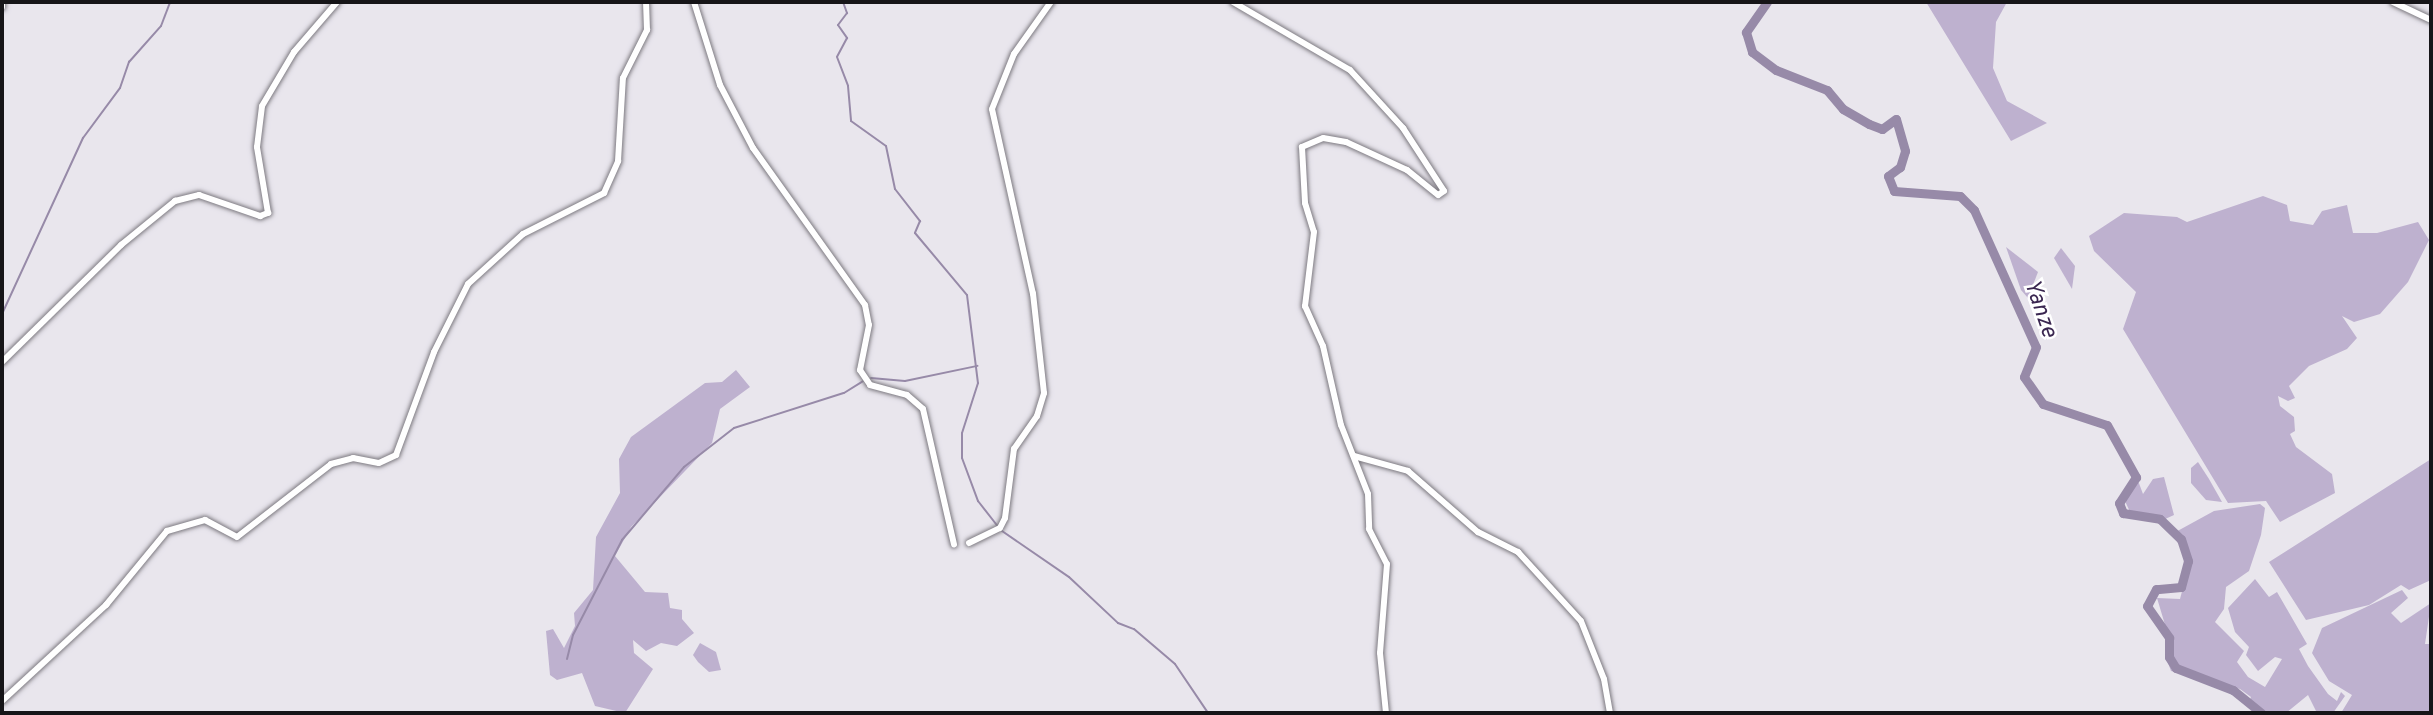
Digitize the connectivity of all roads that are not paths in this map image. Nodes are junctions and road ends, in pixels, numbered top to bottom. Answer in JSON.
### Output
{"nodes":[{"id":1,"x":337,"y":2,"type":"edge"},
{"id":2,"x":646,"y":2,"type":"edge"},
{"id":3,"x":694,"y":2,"type":"edge"},
{"id":4,"x":1051,"y":2,"type":"edge"},
{"id":5,"x":1233,"y":2,"type":"edge"},
{"id":6,"x":2393,"y":2,"type":"edge"},
{"id":7,"x":2406,"y":5,"type":"edge"},
{"id":8,"x":2431,"y":20,"type":"edge"},
{"id":9,"x":2,"y":362,"type":"edge"},
{"id":10,"x":1354,"y":456,"type":"junction"},
{"id":11,"x":969,"y":543,"type":"dead end"},
{"id":12,"x":954,"y":544,"type":"dead end"},
{"id":13,"x":2,"y":701,"type":"edge"},
{"id":14,"x":1386,"y":713,"type":"edge"},
{"id":15,"x":1610,"y":713,"type":"edge"}],
"edges":[{"from":1,"to":9,"type":"street"},
{"from":2,"to":13,"type":"street"},
{"from":3,"to":12,"type":"street"},
{"from":4,"to":11,"type":"street"},
{"from":5,"to":10,"type":"street"},
{"from":6,"to":7,"type":"street"},
{"from":7,"to":8,"type":"street"},
{"from":10,"to":14,"type":"street"},
{"from":10,"to":15,"type":"street"}]}
